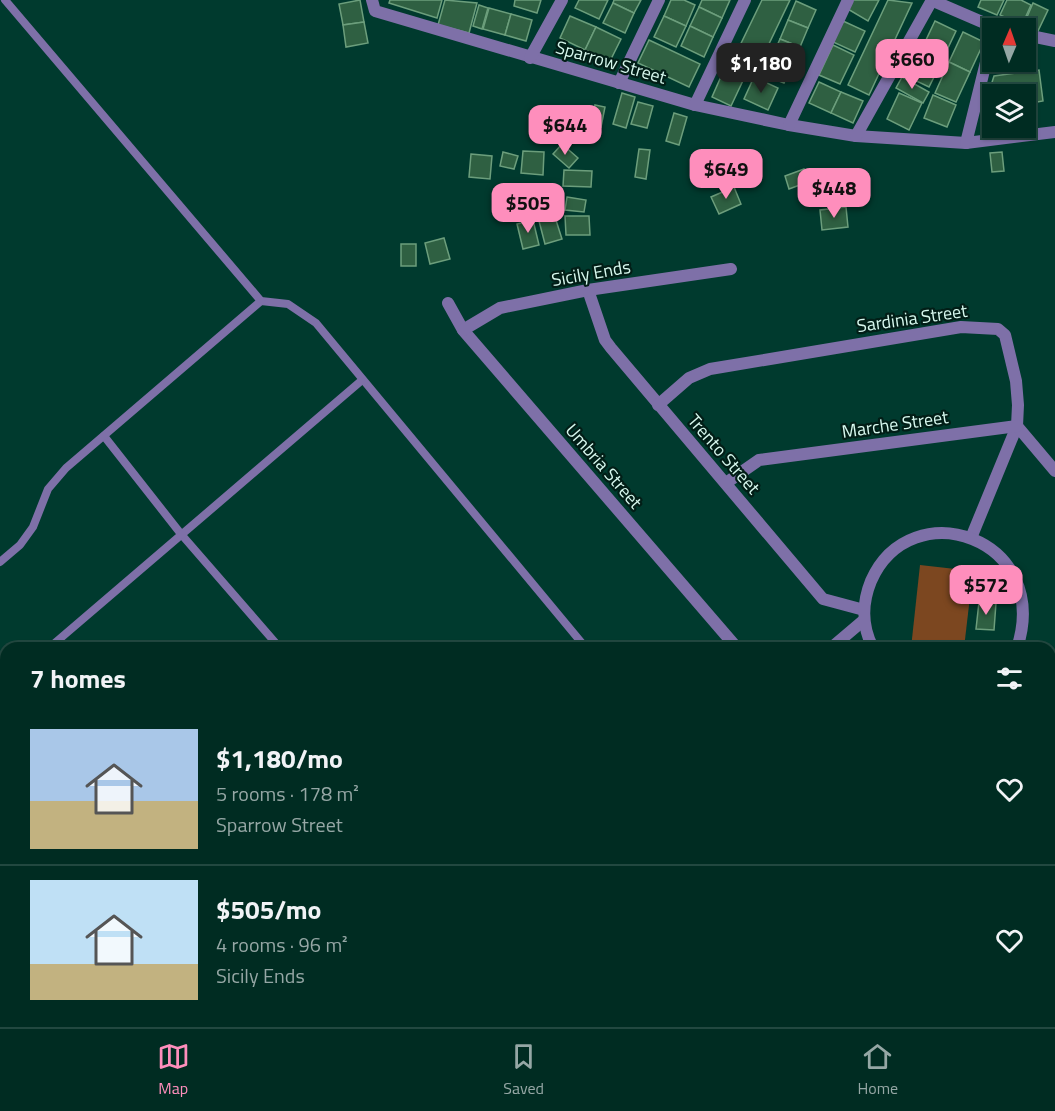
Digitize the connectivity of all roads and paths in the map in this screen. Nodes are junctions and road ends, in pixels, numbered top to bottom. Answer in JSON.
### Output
{"nodes":[{"id":1,"x":5,"y":0,"type":"edge"},
{"id":2,"x":562,"y":0,"type":"edge"},
{"id":3,"x":659,"y":0,"type":"edge"},
{"id":4,"x":745,"y":0,"type":"edge"},
{"id":5,"x":848,"y":0,"type":"edge"},
{"id":6,"x":931,"y":0,"type":"edge"},
{"id":7,"x":374,"y":6,"type":"edge"},
{"id":8,"x":982,"y":22,"type":"edge"},
{"id":9,"x":1036,"y":37,"type":"edge"},
{"id":10,"x":1055,"y":41,"type":"edge"},
{"id":11,"x":530,"y":58,"type":"junction"},
{"id":12,"x":984,"y":72,"type":"edge"},
{"id":13,"x":619,"y":82,"type":"junction"},
{"id":14,"x":695,"y":105,"type":"junction"},
{"id":15,"x":789,"y":125,"type":"junction"},
{"id":16,"x":1055,"y":132,"type":"edge"},
{"id":17,"x":856,"y":136,"type":"junction"},
{"id":18,"x":966,"y":142,"type":"junction"},
{"id":19,"x":731,"y":269,"type":"dead end"},
{"id":20,"x":588,"y":290,"type":"junction"},
{"id":21,"x":261,"y":301,"type":"junction"},
{"id":22,"x":448,"y":303,"type":"dead end"},
{"id":23,"x":463,"y":330,"type":"junction"},
{"id":24,"x":362,"y":381,"type":"junction"},
{"id":25,"x":658,"y":405,"type":"junction"},
{"id":26,"x":1017,"y":426,"type":"junction"},
{"id":27,"x":104,"y":436,"type":"junction"},
{"id":28,"x":1055,"y":471,"type":"edge"},
{"id":29,"x":726,"y":483,"type":"junction"},
{"id":30,"x":181,"y":534,"type":"junction"},
{"id":31,"x":971,"y":538,"type":"junction"},
{"id":32,"x":0,"y":562,"type":"edge"},
{"id":33,"x":864,"y":615,"type":"junction"},
{"id":34,"x":56,"y":642,"type":"edge"},
{"id":35,"x":275,"y":642,"type":"edge"},
{"id":36,"x":581,"y":642,"type":"edge"},
{"id":37,"x":732,"y":642,"type":"edge"},
{"id":38,"x":837,"y":642,"type":"edge"},
{"id":39,"x":871,"y":642,"type":"edge"},
{"id":40,"x":1019,"y":642,"type":"edge"}],
"edges":[{"from":1,"to":21,"type":"lane"},
{"from":2,"to":11,"type":"street"},
{"from":3,"to":13,"type":"street"},
{"from":4,"to":14,"type":"street"},
{"from":5,"to":15,"type":"street"},
{"from":6,"to":8,"type":"street"},
{"from":6,"to":17,"type":"street"},
{"from":7,"to":11,"type":"street","name":"Sparrow Street"},
{"from":9,"to":10,"type":"street"},
{"from":11,"to":13,"type":"street","name":"Sparrow Street"},
{"from":12,"to":18,"type":"street"},
{"from":13,"to":14,"type":"street","name":"Sparrow Street"},
{"from":14,"to":15,"type":"street","name":"Sparrow Street"},
{"from":15,"to":17,"type":"street","name":"Sparrow Street"},
{"from":16,"to":18,"type":"street","name":"Sparrow Street"},
{"from":17,"to":18,"type":"street","name":"Sparrow Street"},
{"from":19,"to":20,"type":"street","name":"Sicily Ends"},
{"from":20,"to":23,"type":"street","name":"Sicily Ends"},
{"from":20,"to":25,"type":"street","name":"Trento Street"},
{"from":21,"to":24,"type":"lane"},
{"from":21,"to":27,"type":"lane"},
{"from":22,"to":23,"type":"street","name":"Umbria Street"},
{"from":23,"to":37,"type":"street","name":"Umbria Street"},
{"from":24,"to":30,"type":"lane"},
{"from":24,"to":36,"type":"lane"},
{"from":25,"to":26,"type":"street","name":"Sardinia Street"},
{"from":25,"to":29,"type":"street","name":"Trento Street"},
{"from":26,"to":28,"type":"street"},
{"from":26,"to":29,"type":"street","name":"Marche Street"},
{"from":26,"to":31,"type":"street","name":"Sardinia Street"},
{"from":27,"to":30,"type":"lane"},
{"from":27,"to":32,"type":"lane"},
{"from":29,"to":33,"type":"street","name":"Trento Street"},
{"from":30,"to":34,"type":"lane"},
{"from":30,"to":35,"type":"lane"},
{"from":31,"to":33,"type":"street"},
{"from":31,"to":40,"type":"street"},
{"from":33,"to":38,"type":"street"},
{"from":33,"to":39,"type":"street"}]}
